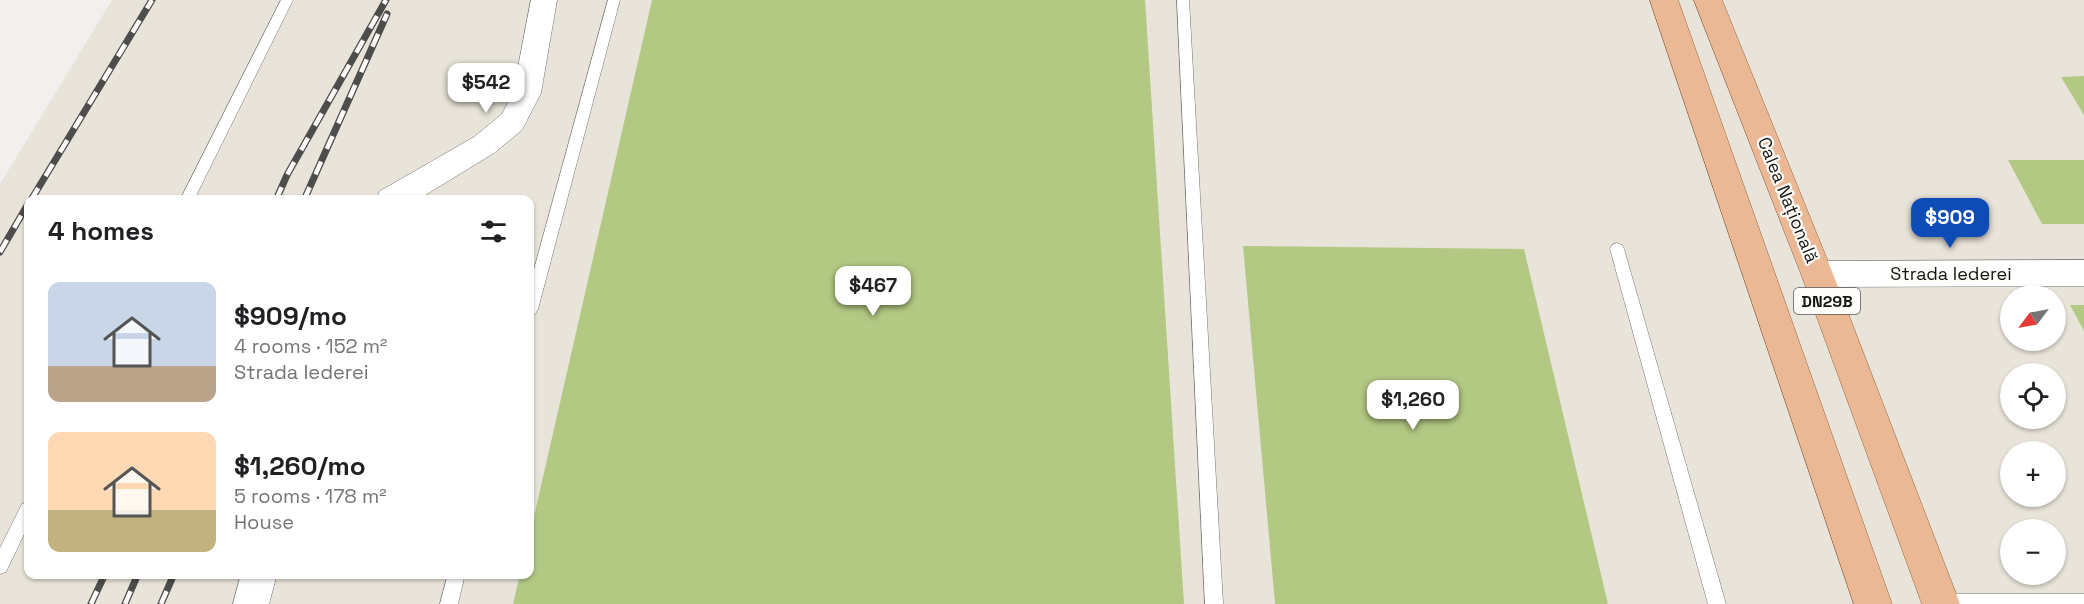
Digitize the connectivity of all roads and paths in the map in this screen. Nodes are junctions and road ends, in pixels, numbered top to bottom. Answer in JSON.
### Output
{"nodes":[{"id":1,"x":287,"y":0,"type":"edge"},
{"id":2,"x":544,"y":0,"type":"edge"},
{"id":3,"x":614,"y":0,"type":"edge"},
{"id":4,"x":1183,"y":0,"type":"edge"},
{"id":5,"x":1664,"y":0,"type":"edge"},
{"id":6,"x":1708,"y":0,"type":"edge"},
{"id":7,"x":190,"y":195,"type":"edge"},
{"id":8,"x":400,"y":195,"type":"edge"},
{"id":9,"x":1617,"y":249,"type":"dead end"},
{"id":10,"x":2084,"y":273,"type":"edge"},
{"id":11,"x":1817,"y":274,"type":"junction"},
{"id":12,"x":534,"y":294,"type":"edge"},
{"id":13,"x":24,"y":518,"type":"edge"},
{"id":14,"x":0,"y":566,"type":"edge"},
{"id":15,"x":258,"y":579,"type":"edge"},
{"id":16,"x":456,"y":579,"type":"edge"},
{"id":17,"x":2084,"y":603,"type":"edge"},
{"id":18,"x":251,"y":604,"type":"edge"},
{"id":19,"x":449,"y":604,"type":"edge"},
{"id":20,"x":1214,"y":604,"type":"edge"},
{"id":21,"x":1717,"y":604,"type":"edge"},
{"id":22,"x":1873,"y":604,"type":"edge"},
{"id":23,"x":1941,"y":604,"type":"edge"}],
"edges":[{"from":1,"to":7,"type":"lane"},
{"from":2,"to":8,"type":"street"},
{"from":3,"to":12,"type":"lane"},
{"from":4,"to":20,"type":"lane"},
{"from":5,"to":22,"type":"main road","number":"DN29B"},
{"from":6,"to":11,"type":"main road","name":"Calea Națională","number":"DN29B"},
{"from":9,"to":21,"type":"lane"},
{"from":10,"to":11,"type":"street","name":"Strada Iederei"},
{"from":11,"to":23,"type":"main road","name":"Calea Națională","number":"DN29B"},
{"from":13,"to":14,"type":"lane"},
{"from":15,"to":18,"type":"street"},
{"from":16,"to":19,"type":"lane"},
{"from":17,"to":23,"type":"lane"}]}
